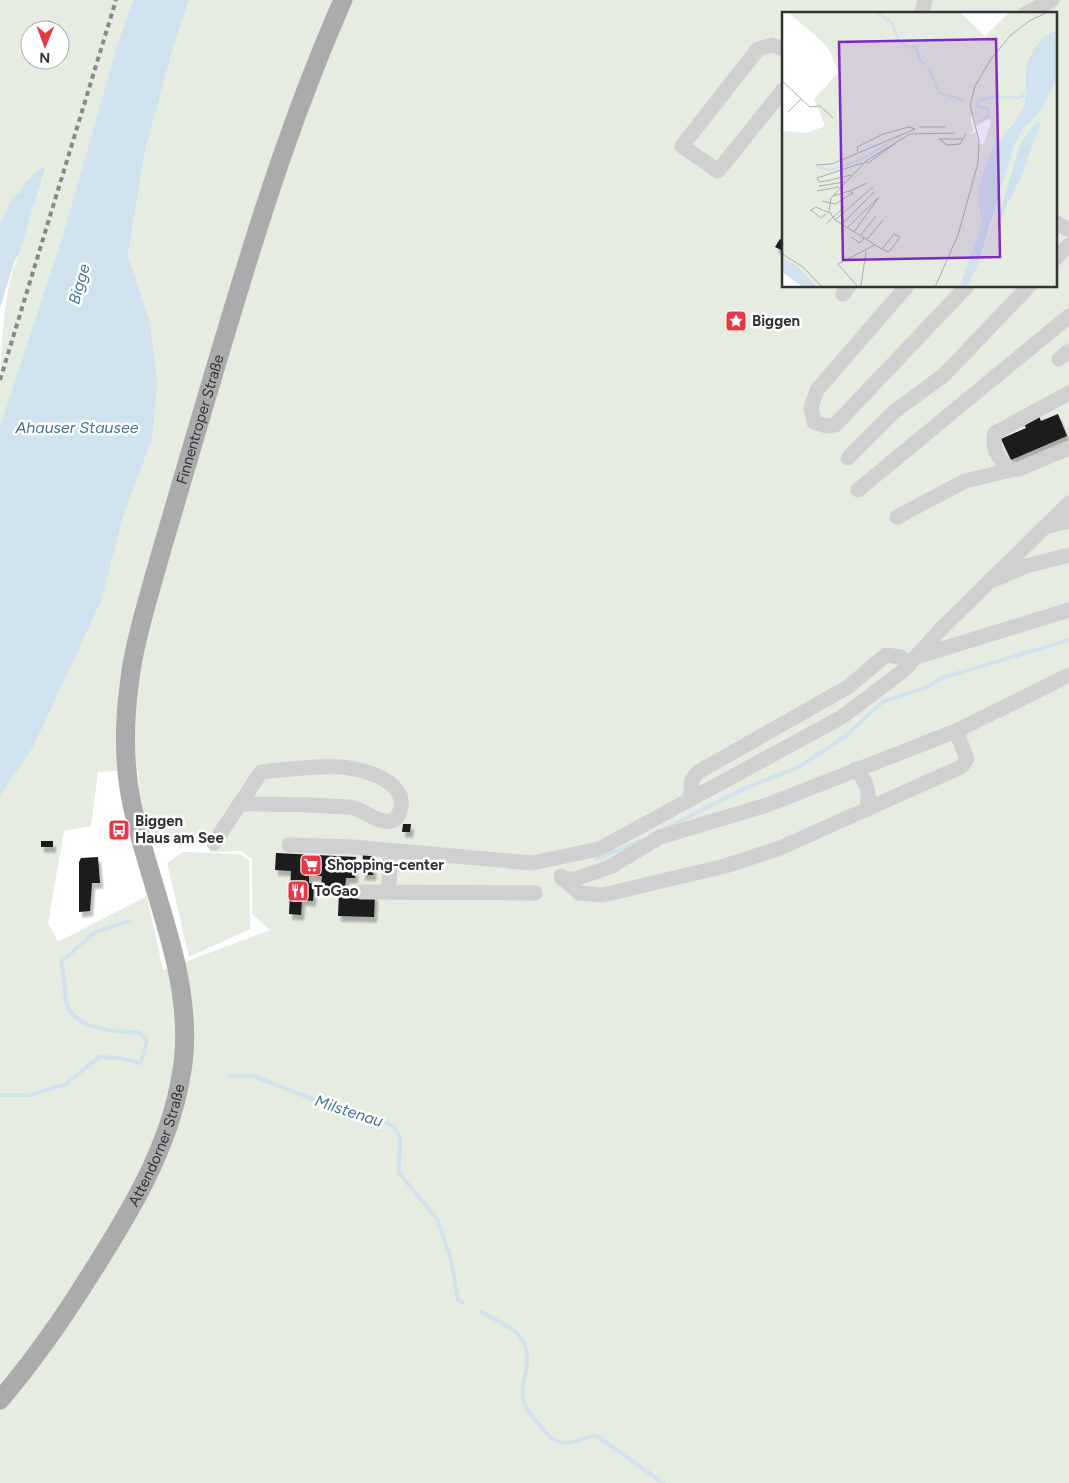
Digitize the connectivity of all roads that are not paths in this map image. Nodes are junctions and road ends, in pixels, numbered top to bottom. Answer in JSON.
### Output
{"nodes":[{"id":1,"x":343,"y":0,"type":"edge"},
{"id":2,"x":1052,"y":0,"type":"edge"},
{"id":3,"x":1029,"y":12,"type":"edge"},
{"id":4,"x":782,"y":49,"type":"edge"},
{"id":5,"x":782,"y":91,"type":"edge"},
{"id":6,"x":1056,"y":223,"type":"edge"},
{"id":7,"x":1069,"y":230,"type":"edge"},
{"id":8,"x":1069,"y":245,"type":"edge"},
{"id":9,"x":1056,"y":258,"type":"edge"},
{"id":10,"x":905,"y":288,"type":"edge"},
{"id":11,"x":965,"y":288,"type":"edge"},
{"id":12,"x":1027,"y":288,"type":"edge"},
{"id":13,"x":1069,"y":316,"type":"edge"},
{"id":14,"x":1069,"y":393,"type":"edge"},
{"id":15,"x":1069,"y":448,"type":"edge"},
{"id":16,"x":848,"y":458,"type":"dead end"},
{"id":17,"x":1011,"y":470,"type":"junction"},
{"id":18,"x":858,"y":490,"type":"dead end"},
{"id":19,"x":1069,"y":504,"type":"edge"},
{"id":20,"x":897,"y":516,"type":"dead end"},
{"id":21,"x":1069,"y":521,"type":"edge"},
{"id":22,"x":1044,"y":527,"type":"junction"},
{"id":23,"x":1069,"y":555,"type":"edge"},
{"id":24,"x":986,"y":584,"type":"junction"},
{"id":25,"x":1069,"y":610,"type":"edge"},
{"id":26,"x":912,"y":661,"type":"junction"},
{"id":27,"x":1069,"y":675,"type":"edge"},
{"id":28,"x":956,"y":731,"type":"junction"},
{"id":29,"x":856,"y":769,"type":"junction"},
{"id":30,"x":690,"y":799,"type":"junction"},
{"id":31,"x":240,"y":804,"type":"junction"},
{"id":32,"x":866,"y":810,"type":"junction"},
{"id":33,"x":214,"y":843,"type":"dead end"},
{"id":34,"x":289,"y":846,"type":"dead end"},
{"id":35,"x":390,"y":851,"type":"junction"},
{"id":36,"x":144,"y":853,"type":"joint"},
{"id":37,"x":553,"y":859,"type":"junction"},
{"id":38,"x":562,"y":879,"type":"junction"},
{"id":39,"x":361,"y":892,"type":"dead end"},
{"id":40,"x":389,"y":892,"type":"junction"},
{"id":41,"x":535,"y":893,"type":"dead end"},
{"id":42,"x":0,"y":1400,"type":"edge"}],
"edges":[{"from":1,"to":36,"type":"main road","name":"Finnentroper Straße"},
{"from":2,"to":3,"type":"lane"},
{"from":4,"to":5,"type":"lane"},
{"from":6,"to":7,"type":"lane"},
{"from":8,"to":9,"type":"lane"},
{"from":10,"to":11,"type":"lane"},
{"from":12,"to":16,"type":"lane"},
{"from":13,"to":18,"type":"lane"},
{"from":14,"to":17,"type":"lane"},
{"from":15,"to":17,"type":"lane"},
{"from":17,"to":20,"type":"lane"},
{"from":19,"to":22,"type":"lane"},
{"from":21,"to":22,"type":"lane"},
{"from":22,"to":24,"type":"lane"},
{"from":23,"to":24,"type":"lane"},
{"from":24,"to":26,"type":"lane"},
{"from":25,"to":26,"type":"lane"},
{"from":26,"to":30,"type":"lane"},
{"from":26,"to":30,"type":"lane"},
{"from":27,"to":28,"type":"lane"},
{"from":28,"to":29,"type":"lane"},
{"from":28,"to":32,"type":"lane"},
{"from":29,"to":32,"type":"lane"},
{"from":29,"to":38,"type":"lane"},
{"from":30,"to":37,"type":"lane"},
{"from":31,"to":31,"type":"lane"},
{"from":31,"to":33,"type":"lane"},
{"from":32,"to":38,"type":"lane"},
{"from":34,"to":35,"type":"lane"},
{"from":35,"to":37,"type":"lane"},
{"from":35,"to":40,"type":"lane"},
{"from":36,"to":42,"type":"main road","name":"Attendorner Straße"},
{"from":37,"to":38,"type":"lane"},
{"from":39,"to":40,"type":"lane"},
{"from":40,"to":41,"type":"lane"}]}
